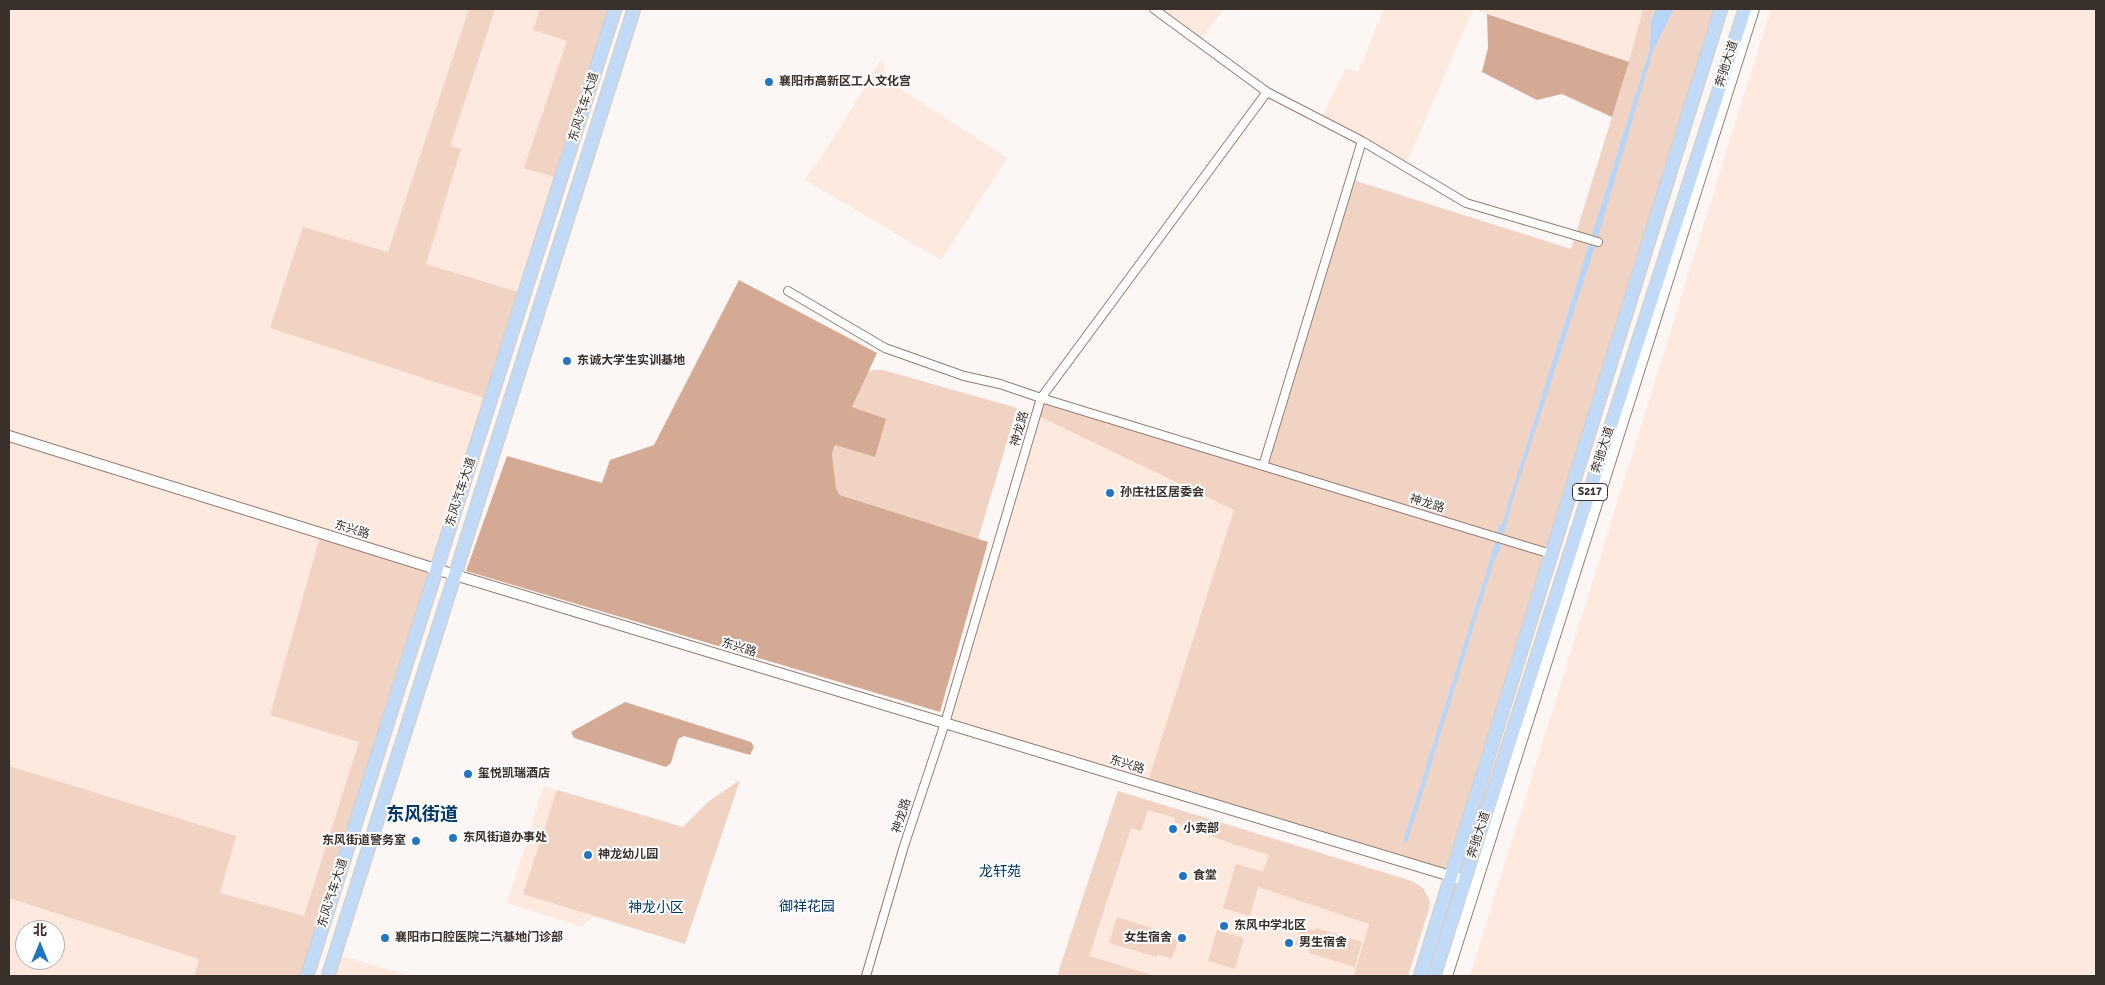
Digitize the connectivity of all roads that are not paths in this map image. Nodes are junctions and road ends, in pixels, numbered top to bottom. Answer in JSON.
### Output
{"nodes":[{"id":1,"x":615,"y":9,"type":"edge"},
{"id":2,"x":634,"y":9,"type":"edge"},
{"id":3,"x":1154,"y":9,"type":"edge"},
{"id":4,"x":1721,"y":9,"type":"edge"},
{"id":5,"x":1745,"y":9,"type":"edge"},
{"id":6,"x":1754,"y":9,"type":"edge"},
{"id":7,"x":1267,"y":92,"type":"junction"},
{"id":8,"x":1362,"y":141,"type":"junction"},
{"id":9,"x":1598,"y":242,"type":"dead end"},
{"id":10,"x":788,"y":291,"type":"dead end"},
{"id":11,"x":1041,"y":398,"type":"junction"},
{"id":12,"x":9,"y":436,"type":"edge"},
{"id":13,"x":1263,"y":466,"type":"junction"},
{"id":14,"x":1551,"y":554,"type":"junction"},
{"id":15,"x":436,"y":569,"type":"junction"},
{"id":16,"x":455,"y":575,"type":"junction"},
{"id":17,"x":944,"y":723,"type":"junction"},
{"id":18,"x":1451,"y":876,"type":"junction"},
{"id":19,"x":1464,"y":880,"type":"junction"},
{"id":20,"x":307,"y":976,"type":"edge"},
{"id":21,"x":328,"y":976,"type":"edge"},
{"id":22,"x":866,"y":976,"type":"edge"},
{"id":23,"x":1420,"y":976,"type":"edge"},
{"id":24,"x":1440,"y":976,"type":"edge"}],
"edges":[{"from":1,"to":15,"type":"main road","name":"东风汽车大道"},
{"from":2,"to":16,"type":"main road","name":"东风汽车大道"},
{"from":3,"to":7,"type":"street"},
{"from":4,"to":14,"type":"main road","name":"奔驰大道","number":"S217"},
{"from":5,"to":19,"type":"main road","name":"奔驰大道","number":"S217"},
{"from":6,"to":24,"type":"street"},
{"from":7,"to":8,"type":"street"},
{"from":7,"to":11,"type":"street"},
{"from":8,"to":9,"type":"street"},
{"from":8,"to":13,"type":"street"},
{"from":10,"to":11,"type":"street"},
{"from":11,"to":13,"type":"street","name":"神龙路"},
{"from":11,"to":17,"type":"street","name":"神龙路"},
{"from":12,"to":15,"type":"street","name":"东兴路"},
{"from":13,"to":14,"type":"street","name":"神龙路"},
{"from":14,"to":18,"type":"main road","name":"奔驰大道","number":"S217"},
{"from":15,"to":16,"type":"street","name":"东兴路"},
{"from":15,"to":20,"type":"main road","name":"东风汽车大道"},
{"from":16,"to":17,"type":"street","name":"东兴路"},
{"from":16,"to":21,"type":"main road","name":"东风汽车大道"},
{"from":17,"to":18,"type":"street","name":"东兴路"},
{"from":17,"to":22,"type":"street","name":"神龙路"},
{"from":18,"to":19,"type":"street","name":"东兴路"},
{"from":18,"to":23,"type":"main road","name":"奔驰大道","number":"S217"},
{"from":19,"to":24,"type":"main road","name":"奔驰大道","number":"S217"}]}
